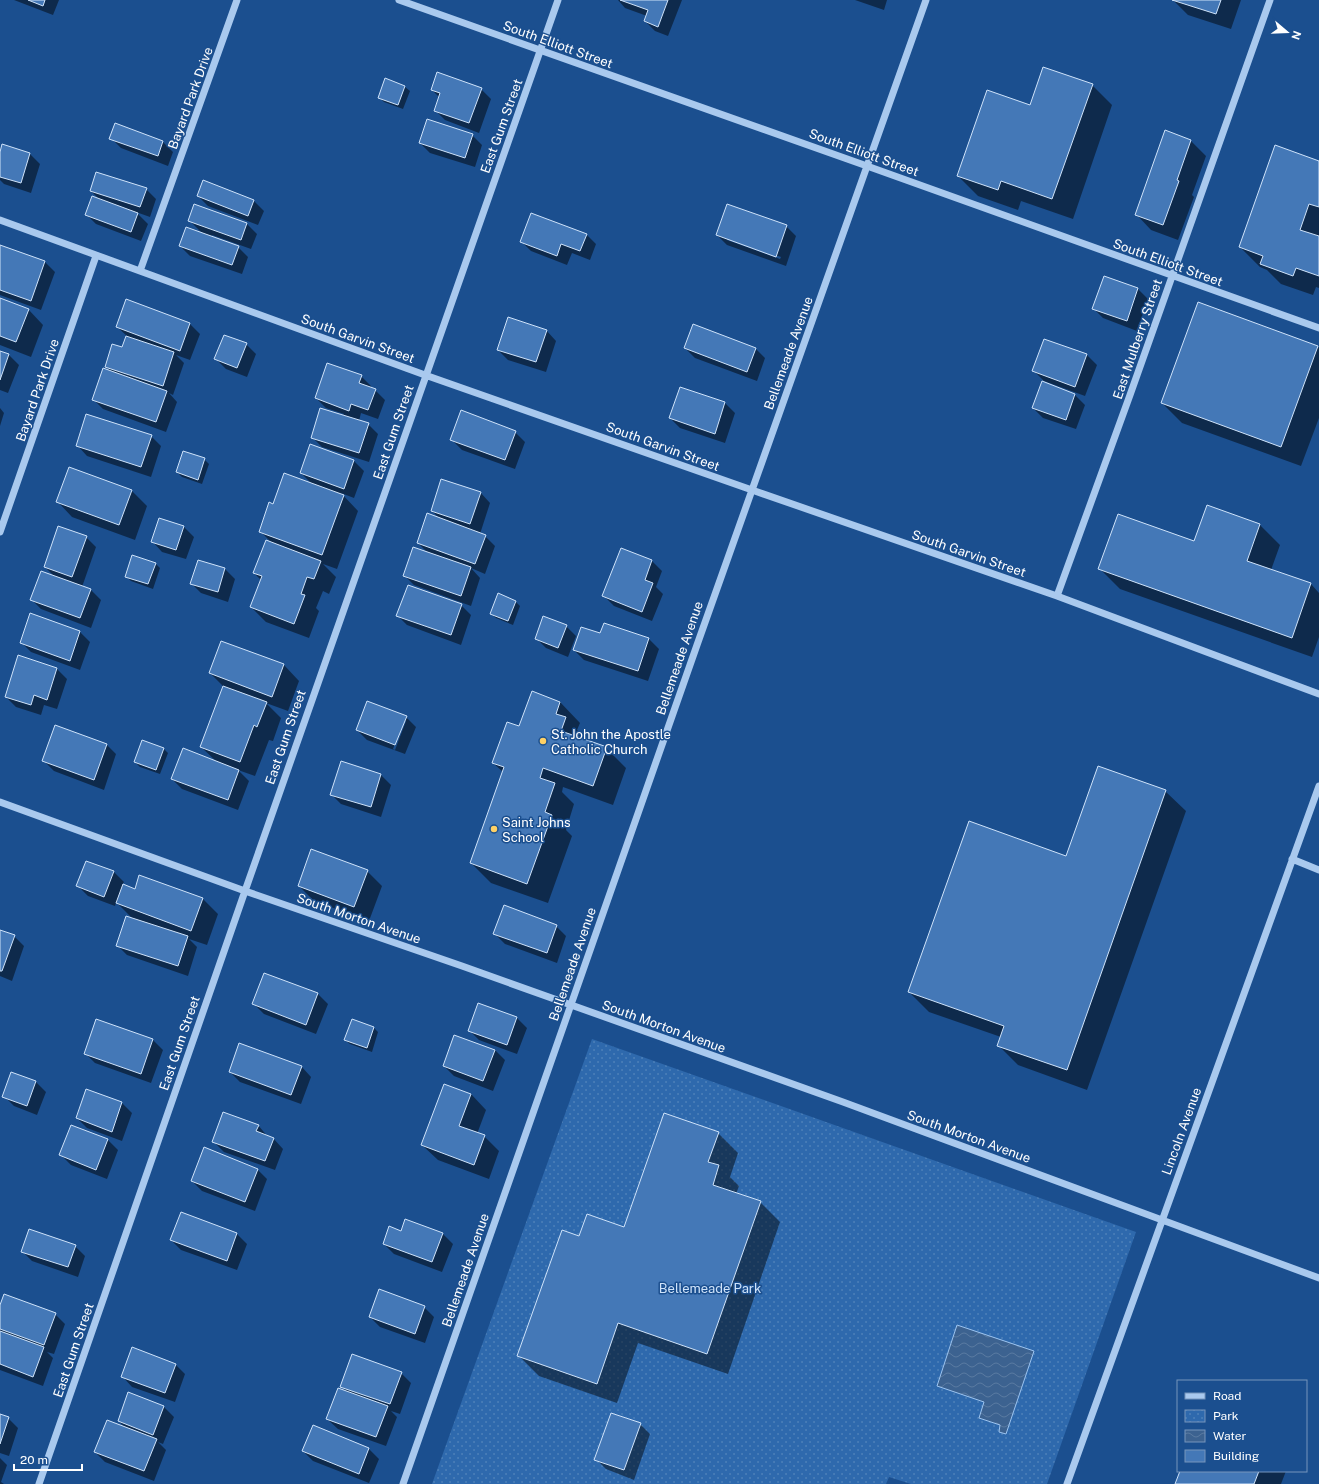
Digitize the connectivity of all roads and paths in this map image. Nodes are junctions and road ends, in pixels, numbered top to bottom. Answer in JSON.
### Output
{"nodes":[{"id":1,"x":238,"y":0,"type":"edge"},
{"id":2,"x":399,"y":0,"type":"edge"},
{"id":3,"x":558,"y":0,"type":"edge"},
{"id":4,"x":926,"y":0,"type":"edge"},
{"id":5,"x":1270,"y":0,"type":"edge"},
{"id":6,"x":540,"y":50,"type":"junction"},
{"id":7,"x":867,"y":166,"type":"junction"},
{"id":8,"x":0,"y":220,"type":"edge"},
{"id":9,"x":96,"y":256,"type":"junction"},
{"id":10,"x":140,"y":271,"type":"junction"},
{"id":11,"x":1172,"y":276,"type":"junction"},
{"id":12,"x":1319,"y":328,"type":"edge"},
{"id":13,"x":425,"y":375,"type":"junction"},
{"id":14,"x":752,"y":490,"type":"junction"},
{"id":15,"x":0,"y":532,"type":"edge"},
{"id":16,"x":1057,"y":596,"type":"junction"},
{"id":17,"x":1319,"y":694,"type":"edge"},
{"id":18,"x":1319,"y":786,"type":"edge"},
{"id":19,"x":0,"y":802,"type":"edge"},
{"id":20,"x":1292,"y":859,"type":"junction"},
{"id":21,"x":1319,"y":870,"type":"edge"},
{"id":22,"x":244,"y":891,"type":"junction"},
{"id":23,"x":570,"y":1006,"type":"junction"},
{"id":24,"x":1161,"y":1220,"type":"junction"},
{"id":25,"x":1319,"y":1278,"type":"edge"},
{"id":26,"x":39,"y":1484,"type":"edge"},
{"id":27,"x":403,"y":1484,"type":"edge"},
{"id":28,"x":1067,"y":1484,"type":"edge"}],
"edges":[{"from":1,"to":10,"type":"street","name":"Bayard Park Drive"},
{"from":2,"to":6,"type":"street","name":"South Elliott Street"},
{"from":3,"to":6,"type":"street","name":"East Gum Street"},
{"from":4,"to":7,"type":"street","name":"Bellemeade Avenue"},
{"from":5,"to":11,"type":"street","name":"East Mulberry Street"},
{"from":6,"to":7,"type":"street","name":"South Elliott Street"},
{"from":6,"to":13,"type":"street","name":"East Gum Street"},
{"from":7,"to":11,"type":"street","name":"South Elliott Street"},
{"from":7,"to":14,"type":"street","name":"Bellemeade Avenue"},
{"from":8,"to":9,"type":"street","name":"South Garvin Street"},
{"from":9,"to":10,"type":"street","name":"South Garvin Street"},
{"from":9,"to":15,"type":"street","name":"Bayard Park Drive"},
{"from":10,"to":13,"type":"street","name":"South Garvin Street"},
{"from":11,"to":12,"type":"street","name":"South Elliott Street"},
{"from":11,"to":16,"type":"street","name":"East Mulberry Street"},
{"from":13,"to":14,"type":"street","name":"South Garvin Street"},
{"from":13,"to":22,"type":"street","name":"East Gum Street"},
{"from":14,"to":16,"type":"street","name":"South Garvin Street"},
{"from":14,"to":23,"type":"street","name":"Bellemeade Avenue"},
{"from":16,"to":17,"type":"street","name":"South Garvin Street"},
{"from":18,"to":20,"type":"street","name":"Lincoln Avenue"},
{"from":19,"to":22,"type":"street","name":"South Morton Avenue"},
{"from":20,"to":21,"type":"street"},
{"from":20,"to":24,"type":"street","name":"Lincoln Avenue"},
{"from":22,"to":23,"type":"street","name":"South Morton Avenue"},
{"from":22,"to":26,"type":"street","name":"East Gum Street"},
{"from":23,"to":24,"type":"street","name":"South Morton Avenue"},
{"from":23,"to":27,"type":"street","name":"Bellemeade Avenue"},
{"from":24,"to":25,"type":"street","name":"South Morton Avenue"},
{"from":24,"to":28,"type":"street","name":"Lincoln Avenue"}]}
